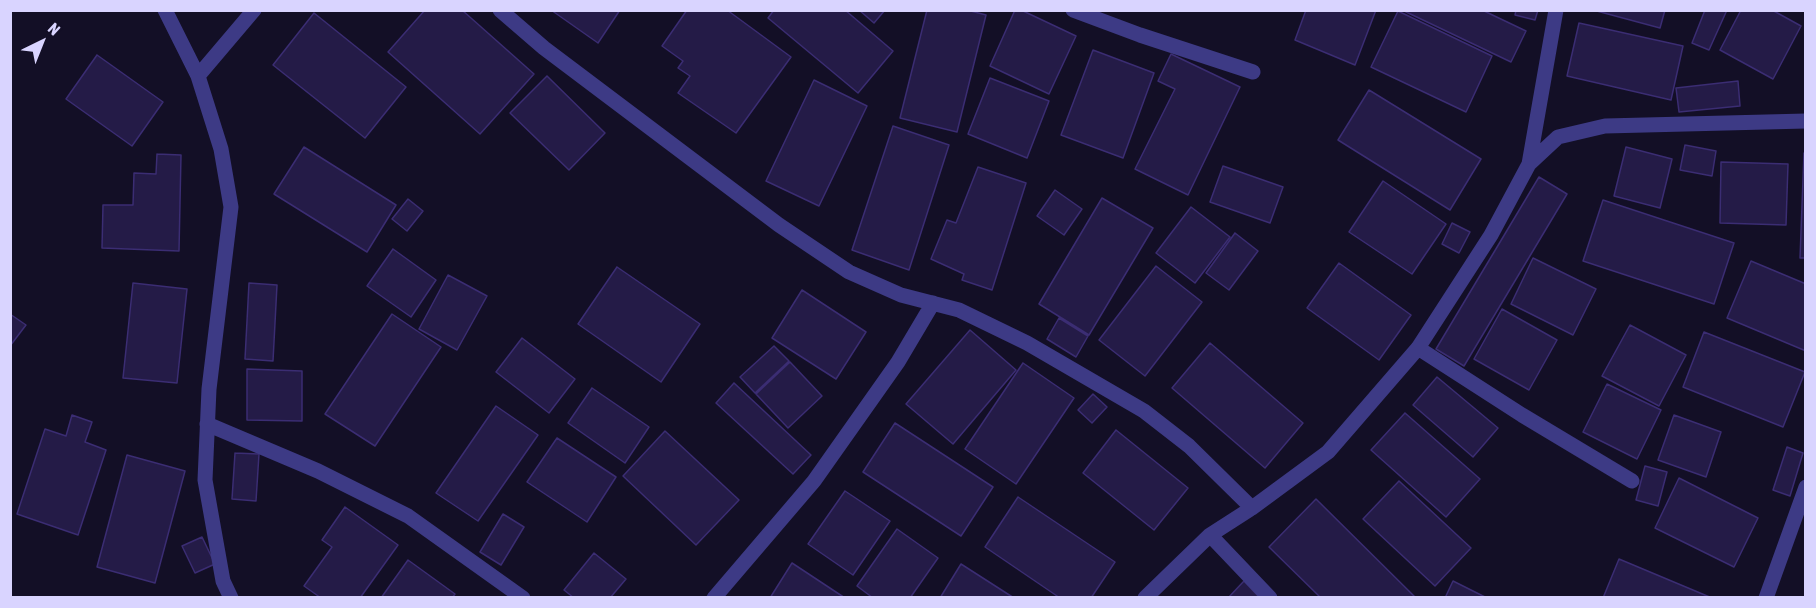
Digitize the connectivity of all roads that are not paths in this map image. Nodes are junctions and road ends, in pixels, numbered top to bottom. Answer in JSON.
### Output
{"nodes":[{"id":1,"x":165,"y":10,"type":"edge"},
{"id":2,"x":254,"y":10,"type":"edge"},
{"id":3,"x":500,"y":10,"type":"edge"},
{"id":4,"x":1073,"y":10,"type":"edge"},
{"id":5,"x":1556,"y":10,"type":"edge"},
{"id":6,"x":1253,"y":72,"type":"dead end"},
{"id":7,"x":198,"y":76,"type":"junction"},
{"id":8,"x":1806,"y":121,"type":"edge"},
{"id":9,"x":1529,"y":164,"type":"junction"},
{"id":10,"x":933,"y":303,"type":"junction"},
{"id":11,"x":1418,"y":348,"type":"junction"},
{"id":12,"x":207,"y":424,"type":"junction"},
{"id":13,"x":1632,"y":481,"type":"dead end"},
{"id":14,"x":1806,"y":487,"type":"edge"},
{"id":15,"x":1252,"y":508,"type":"junction"},
{"id":16,"x":1210,"y":536,"type":"junction"},
{"id":17,"x":231,"y":597,"type":"edge"},
{"id":18,"x":523,"y":597,"type":"edge"},
{"id":19,"x":714,"y":597,"type":"edge"},
{"id":20,"x":1145,"y":597,"type":"edge"},
{"id":21,"x":1270,"y":597,"type":"edge"},
{"id":22,"x":1766,"y":597,"type":"edge"}],
"edges":[{"from":1,"to":7,"type":"street"},
{"from":2,"to":7,"type":"street"},
{"from":3,"to":10,"type":"street"},
{"from":4,"to":6,"type":"street"},
{"from":5,"to":9,"type":"street"},
{"from":7,"to":12,"type":"street"},
{"from":8,"to":9,"type":"street"},
{"from":9,"to":11,"type":"street"},
{"from":10,"to":15,"type":"street"},
{"from":10,"to":19,"type":"street"},
{"from":11,"to":13,"type":"street"},
{"from":11,"to":15,"type":"street"},
{"from":12,"to":17,"type":"street"},
{"from":12,"to":18,"type":"street"},
{"from":14,"to":22,"type":"street"},
{"from":15,"to":16,"type":"street"},
{"from":16,"to":20,"type":"street"},
{"from":16,"to":21,"type":"street"}]}
